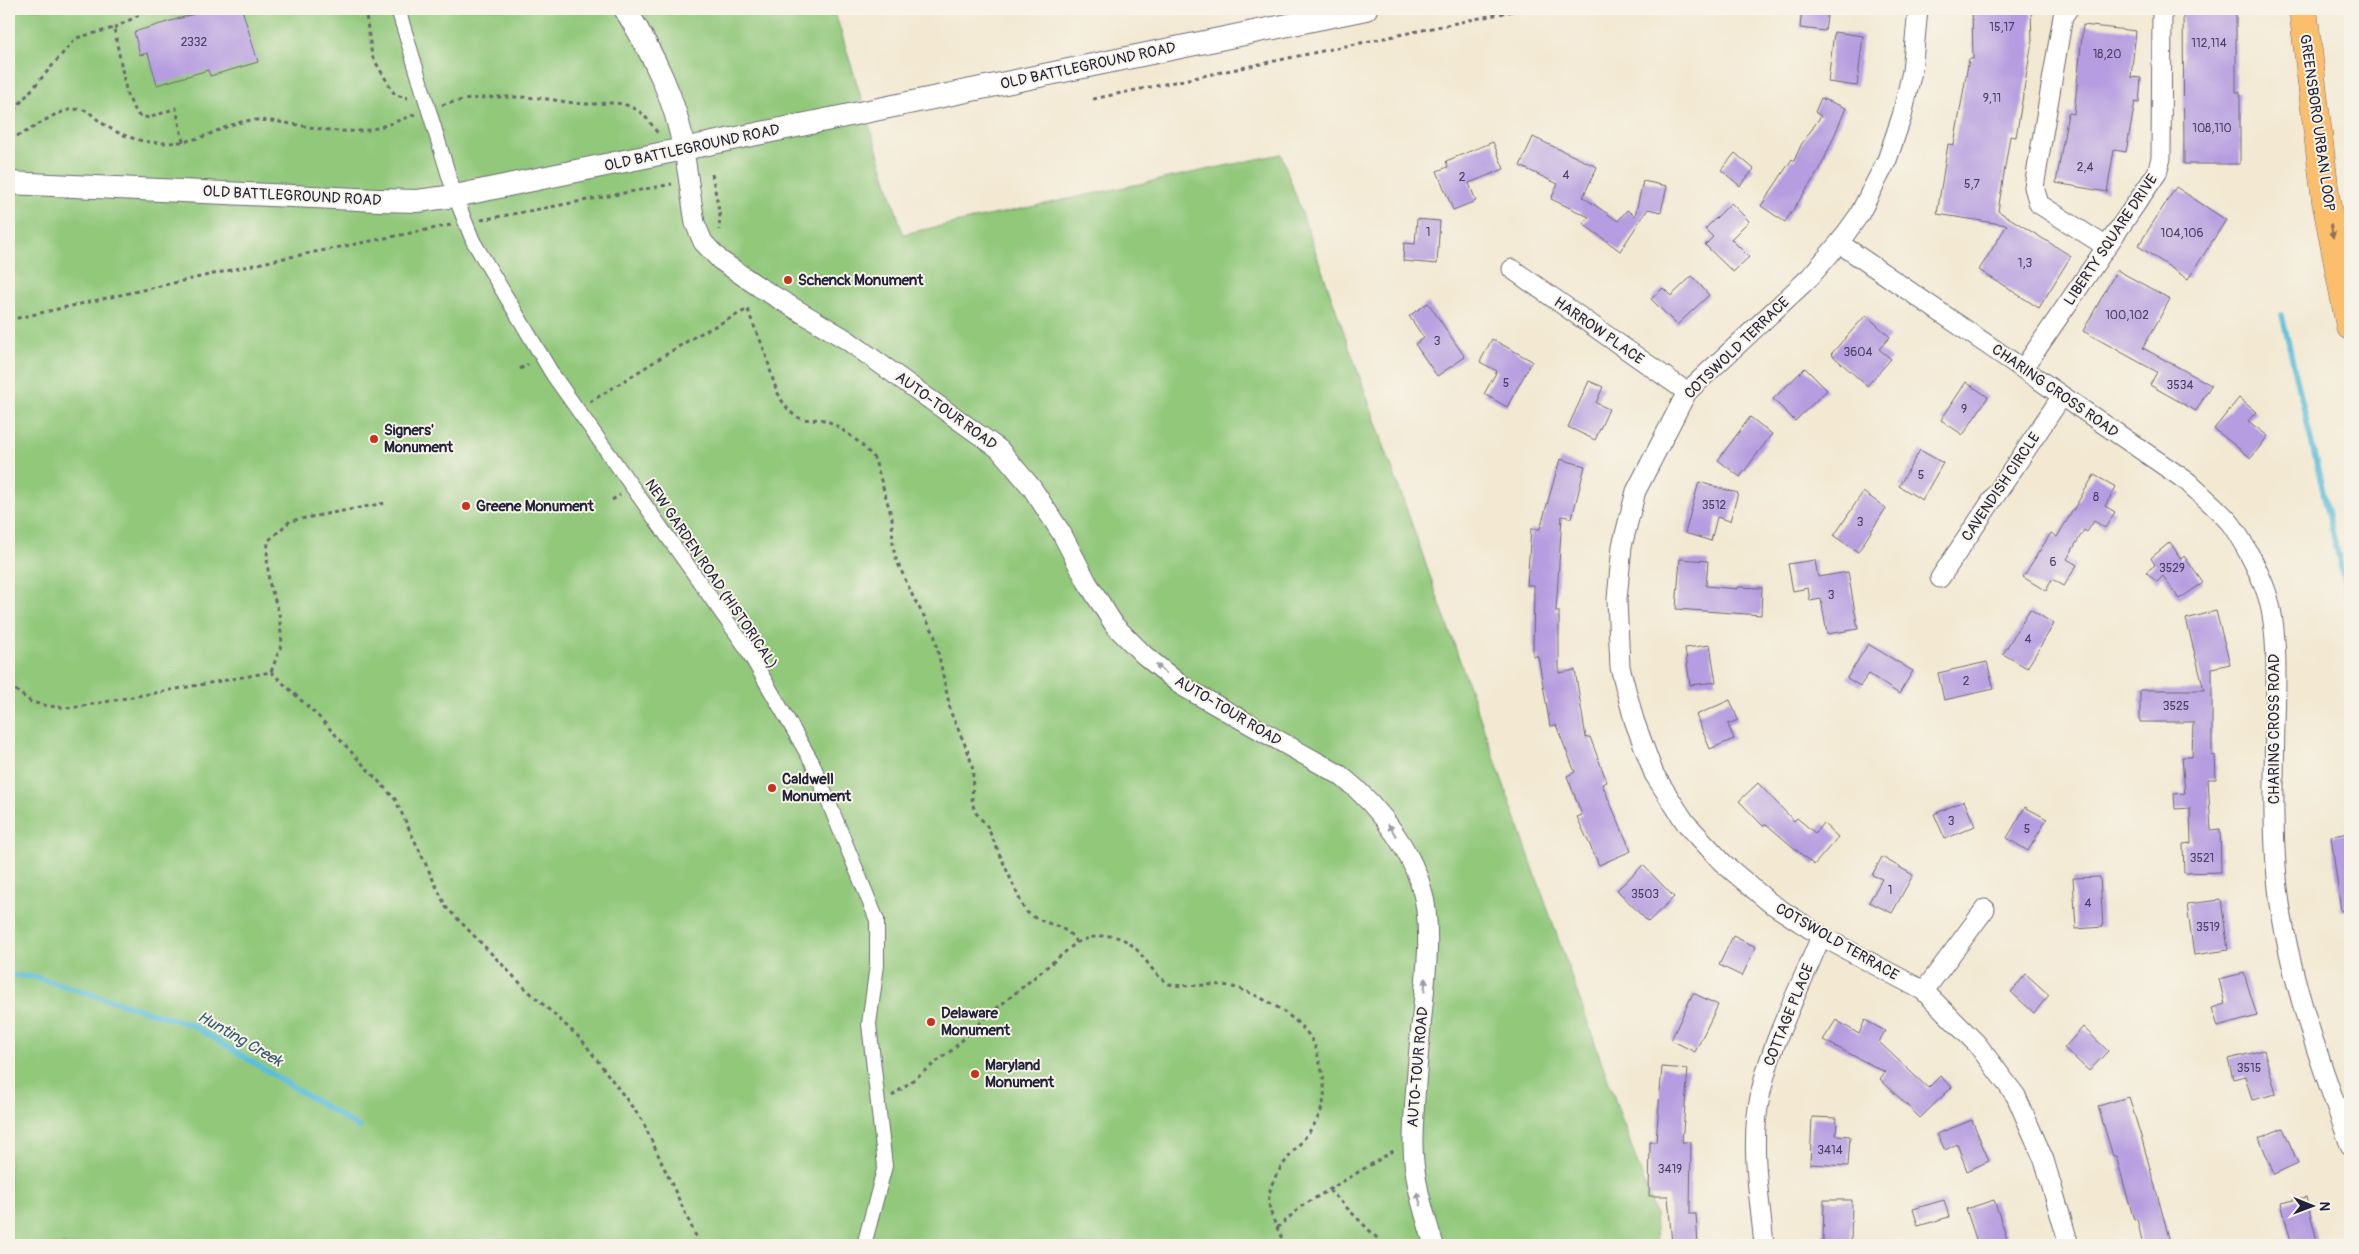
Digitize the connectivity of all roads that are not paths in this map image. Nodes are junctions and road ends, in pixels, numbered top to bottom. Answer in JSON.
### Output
{"nodes":[{"id":1,"x":398,"y":9,"type":"edge"},
{"id":2,"x":625,"y":9,"type":"edge"},
{"id":3,"x":1366,"y":9,"type":"edge"},
{"id":4,"x":1918,"y":9,"type":"edge"},
{"id":5,"x":2068,"y":9,"type":"edge"},
{"id":6,"x":2162,"y":9,"type":"edge"},
{"id":7,"x":2303,"y":9,"type":"edge"},
{"id":8,"x":684,"y":150,"type":"junction"},
{"id":9,"x":9,"y":183,"type":"edge"},
{"id":10,"x":455,"y":196,"type":"junction"},
{"id":11,"x":1839,"y":242,"type":"junction"},
{"id":12,"x":2107,"y":247,"type":"junction"},
{"id":13,"x":1512,"y":269,"type":"dead end"},
{"id":14,"x":2350,"y":326,"type":"edge"},
{"id":15,"x":2023,"y":369,"type":"junction"},
{"id":16,"x":1687,"y":392,"type":"junction"},
{"id":17,"x":2062,"y":396,"type":"junction"},
{"id":18,"x":1940,"y":578,"type":"dead end"},
{"id":19,"x":1985,"y":909,"type":"dead end"},
{"id":20,"x":1822,"y":936,"type":"junction"},
{"id":21,"x":1924,"y":991,"type":"junction"},
{"id":22,"x":2350,"y":1145,"type":"edge"},
{"id":23,"x":864,"y":1245,"type":"edge"},
{"id":24,"x":1434,"y":1245,"type":"edge"},
{"id":25,"x":1764,"y":1245,"type":"edge"},
{"id":26,"x":2068,"y":1245,"type":"edge"}],
"edges":[{"from":1,"to":10,"type":"street","name":"NEW GARDEN ROAD (HISTORICAL)"},
{"from":2,"to":8,"type":"street"},
{"from":3,"to":8,"type":"street","name":"OLD BATTLEGROUND ROAD"},
{"from":4,"to":11,"type":"street","name":"COTSWOLD TERRACE"},
{"from":5,"to":12,"type":"street"},
{"from":6,"to":12,"type":"street","name":"LIBERTY SQUARE DRIVE"},
{"from":7,"to":14,"type":"highway","name":"GREENSBORO URBAN LOOP","one_way":true},
{"from":8,"to":10,"type":"street","name":"OLD BATTLEGROUND ROAD"},
{"from":24,"to":8,"type":"street","name":"AUTO-TOUR ROAD","one_way":true},
{"from":9,"to":10,"type":"street","name":"OLD BATTLEGROUND ROAD"},
{"from":10,"to":23,"type":"street","name":"NEW GARDEN ROAD (HISTORICAL)"},
{"from":11,"to":15,"type":"street","name":"CHARING CROSS ROAD"},
{"from":11,"to":16,"type":"street","name":"COTSWOLD TERRACE"},
{"from":12,"to":15,"type":"street","name":"LIBERTY SQUARE DRIVE"},
{"from":13,"to":16,"type":"street","name":"HARROW PLACE"},
{"from":15,"to":17,"type":"street","name":"CHARING CROSS ROAD"},
{"from":16,"to":20,"type":"street","name":"COTSWOLD TERRACE"},
{"from":17,"to":18,"type":"street","name":"CAVENDISH CIRCLE"},
{"from":17,"to":22,"type":"street","name":"CHARING CROSS ROAD"},
{"from":19,"to":21,"type":"street"},
{"from":20,"to":21,"type":"street","name":"COTSWOLD TERRACE"},
{"from":20,"to":25,"type":"street","name":"COTTAGE PLACE"},
{"from":21,"to":26,"type":"street","name":"COTSWOLD TERRACE"}]}
